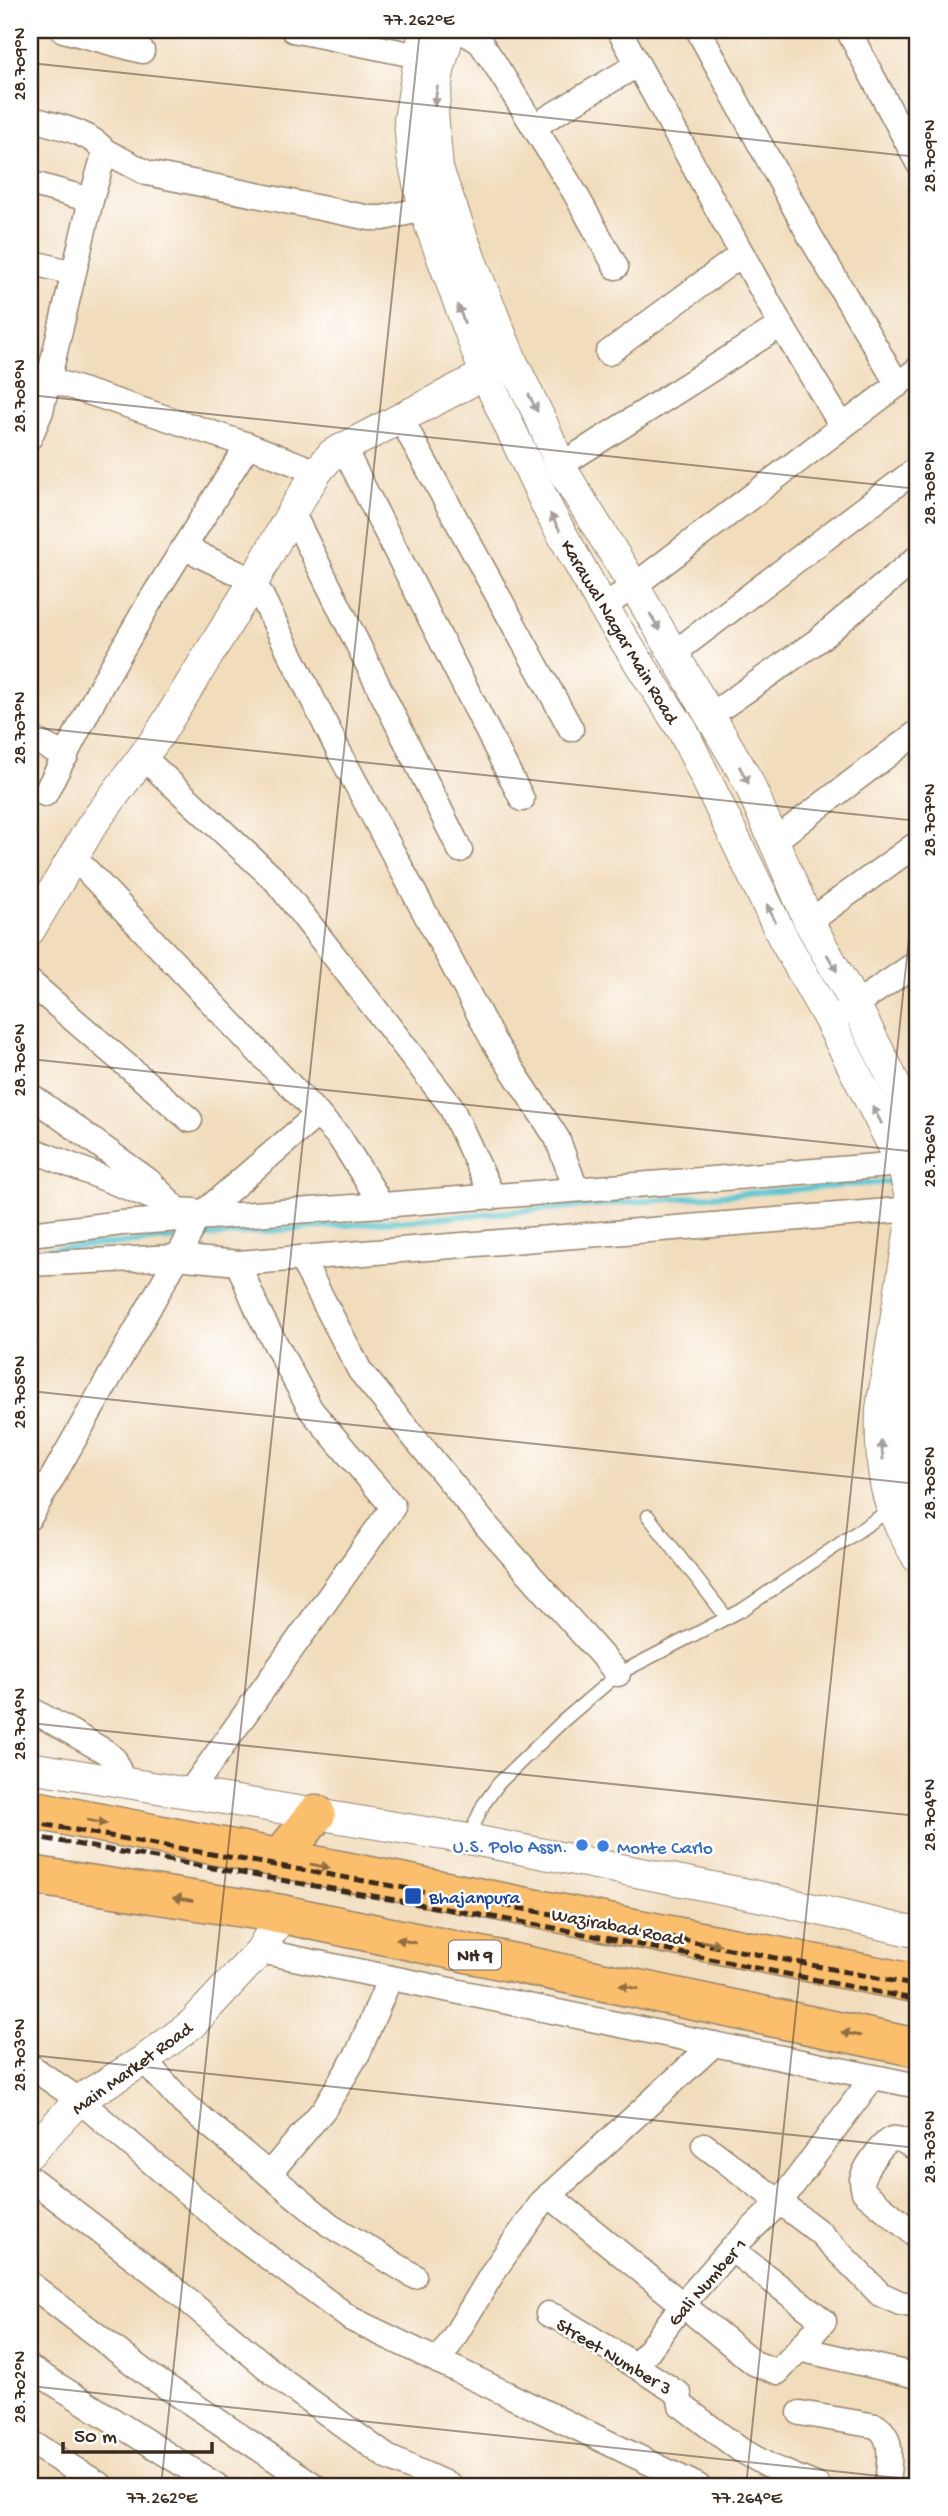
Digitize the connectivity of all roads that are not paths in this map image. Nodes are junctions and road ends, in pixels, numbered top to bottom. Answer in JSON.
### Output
{"nodes":[{"id":1,"x":63,"y":30,"type":"edge"},
{"id":2,"x":293,"y":30,"type":"edge"},
{"id":3,"x":450,"y":30,"type":"edge"},
{"id":4,"x":460,"y":30,"type":"edge"},
{"id":5,"x":619,"y":30,"type":"edge"},
{"id":6,"x":698,"y":30,"type":"edge"},
{"id":7,"x":848,"y":30,"type":"edge"},
{"id":8,"x":422,"y":43,"type":"edge"},
{"id":9,"x":142,"y":51,"type":"dead end"},
{"id":10,"x":637,"y":65,"type":"junction"},
{"id":11,"x":30,"y":118,"type":"edge"},
{"id":12,"x":534,"y":126,"type":"junction"},
{"id":13,"x":106,"y":151,"type":"junction"},
{"id":14,"x":918,"y":163,"type":"edge"},
{"id":15,"x":30,"y":183,"type":"edge"},
{"id":16,"x":91,"y":200,"type":"junction"},
{"id":17,"x":437,"y":205,"type":"junction"},
{"id":18,"x":742,"y":254,"type":"junction"},
{"id":19,"x":30,"y":262,"type":"edge"},
{"id":20,"x":616,"y":267,"type":"dead end"},
{"id":21,"x":73,"y":273,"type":"junction"},
{"id":22,"x":781,"y":325,"type":"junction"},
{"id":23,"x":608,"y":353,"type":"dead end"},
{"id":24,"x":512,"y":361,"type":"junction"},
{"id":25,"x":918,"y":369,"type":"edge"},
{"id":26,"x":485,"y":374,"type":"junction"},
{"id":27,"x":39,"y":376,"type":"edge"},
{"id":28,"x":898,"y":385,"type":"junction"},
{"id":29,"x":401,"y":419,"type":"junction"},
{"id":30,"x":842,"y":426,"type":"junction"},
{"id":31,"x":30,"y":437,"type":"edge"},
{"id":32,"x":248,"y":445,"type":"junction"},
{"id":33,"x":342,"y":447,"type":"junction"},
{"id":34,"x":561,"y":465,"type":"junction"},
{"id":35,"x":918,"y":468,"type":"edge"},
{"id":36,"x":317,"y":472,"type":"junction"},
{"id":37,"x":292,"y":512,"type":"junction"},
{"id":38,"x":184,"y":548,"type":"junction"},
{"id":39,"x":918,"y":557,"type":"edge"},
{"id":40,"x":254,"y":581,"type":"junction"},
{"id":41,"x":634,"y":586,"type":"junction"},
{"id":42,"x":603,"y":607,"type":"junction"},
{"id":43,"x":674,"y":653,"type":"junction"},
{"id":44,"x":710,"y":715,"type":"junction"},
{"id":45,"x":571,"y":729,"type":"dead end"},
{"id":46,"x":918,"y":732,"type":"edge"},
{"id":47,"x":30,"y":738,"type":"edge"},
{"id":48,"x":66,"y":756,"type":"junction"},
{"id":49,"x":144,"y":758,"type":"junction"},
{"id":50,"x":45,"y":794,"type":"dead end"},
{"id":51,"x":522,"y":799,"type":"dead end"},
{"id":52,"x":774,"y":841,"type":"junction"},
{"id":53,"x":918,"y":843,"type":"edge"},
{"id":54,"x":460,"y":850,"type":"dead end"},
{"id":55,"x":73,"y":856,"type":"junction"},
{"id":56,"x":39,"y":898,"type":"edge"},
{"id":57,"x":808,"y":922,"type":"junction"},
{"id":58,"x":30,"y":930,"type":"edge"},
{"id":59,"x":918,"y":962,"type":"edge"},
{"id":60,"x":30,"y":982,"type":"edge"},
{"id":61,"x":855,"y":1004,"type":"junction"},
{"id":62,"x":830,"y":1022,"type":"junction"},
{"id":63,"x":30,"y":1095,"type":"edge"},
{"id":64,"x":318,"y":1114,"type":"junction"},
{"id":65,"x":190,"y":1120,"type":"dead end"},
{"id":66,"x":30,"y":1149,"type":"edge"},
{"id":67,"x":912,"y":1167,"type":"edge"},
{"id":68,"x":576,"y":1189,"type":"junction"},
{"id":69,"x":494,"y":1197,"type":"junction"},
{"id":70,"x":174,"y":1206,"type":"junction"},
{"id":71,"x":382,"y":1206,"type":"junction"},
{"id":72,"x":191,"y":1231,"type":"junction"},
{"id":73,"x":30,"y":1234,"type":"edge"},
{"id":74,"x":301,"y":1258,"type":"junction"},
{"id":75,"x":237,"y":1263,"type":"junction"},
{"id":76,"x":30,"y":1264,"type":"edge"},
{"id":77,"x":918,"y":1330,"type":"edge"},
{"id":78,"x":905,"y":1514,"type":"edge"},
{"id":79,"x":648,"y":1516,"type":"dead end"},
{"id":80,"x":30,"y":1517,"type":"edge"},
{"id":81,"x":918,"y":1557,"type":"edge"},
{"id":82,"x":727,"y":1618,"type":"junction"},
{"id":83,"x":618,"y":1674,"type":"junction"},
{"id":84,"x":30,"y":1709,"type":"edge"},
{"id":85,"x":30,"y":1767,"type":"edge"},
{"id":86,"x":123,"y":1782,"type":"junction"},
{"id":87,"x":189,"y":1793,"type":"junction"},
{"id":88,"x":30,"y":1809,"type":"edge"},
{"id":89,"x":316,"y":1814,"type":"junction"},
{"id":90,"x":468,"y":1839,"type":"junction"},
{"id":91,"x":280,"y":1858,"type":"junction"},
{"id":92,"x":30,"y":1875,"type":"edge"},
{"id":93,"x":282,"y":1914,"type":"junction"},
{"id":94,"x":918,"y":1933,"type":"edge"},
{"id":95,"x":260,"y":1951,"type":"junction"},
{"id":96,"x":390,"y":1978,"type":"junction"},
{"id":97,"x":918,"y":1984,"type":"edge"},
{"id":98,"x":714,"y":2044,"type":"junction"},
{"id":99,"x":918,"y":2048,"type":"edge"},
{"id":100,"x":144,"y":2060,"type":"junction"},
{"id":101,"x":30,"y":2066,"type":"edge"},
{"id":102,"x":873,"y":2077,"type":"junction"},
{"id":103,"x":918,"y":2086,"type":"edge"},
{"id":104,"x":79,"y":2100,"type":"junction"},
{"id":105,"x":704,"y":2145,"type":"dead end"},
{"id":106,"x":918,"y":2150,"type":"edge"},
{"id":107,"x":30,"y":2153,"type":"edge"},
{"id":108,"x":269,"y":2174,"type":"junction"},
{"id":109,"x":30,"y":2178,"type":"edge"},
{"id":110,"x":550,"y":2195,"type":"junction"},
{"id":111,"x":780,"y":2202,"type":"junction"},
{"id":112,"x":918,"y":2237,"type":"edge"},
{"id":113,"x":731,"y":2249,"type":"junction"},
{"id":114,"x":414,"y":2276,"type":"dead end"},
{"id":115,"x":30,"y":2284,"type":"edge"},
{"id":116,"x":682,"y":2305,"type":"junction"},
{"id":117,"x":918,"y":2306,"type":"edge"},
{"id":118,"x":548,"y":2314,"type":"dead end"},
{"id":119,"x":799,"y":2349,"type":"junction"},
{"id":120,"x":439,"y":2362,"type":"junction"},
{"id":121,"x":637,"y":2366,"type":"junction"},
{"id":122,"x":30,"y":2368,"type":"edge"},
{"id":123,"x":918,"y":2376,"type":"edge"},
{"id":124,"x":800,"y":2413,"type":"dead end"},
{"id":125,"x":30,"y":2442,"type":"edge"},
{"id":126,"x":102,"y":2486,"type":"edge"},
{"id":127,"x":217,"y":2486,"type":"edge"},
{"id":128,"x":315,"y":2486,"type":"edge"},
{"id":129,"x":451,"y":2486,"type":"edge"},
{"id":130,"x":698,"y":2486,"type":"edge"},
{"id":131,"x":818,"y":2486,"type":"edge"},
{"id":132,"x":887,"y":2486,"type":"edge"}],
"edges":[{"from":1,"to":9,"type":"street"},
{"from":2,"to":8,"type":"street"},
{"from":3,"to":17,"type":"street","name":"Karawal Nagar Main Road","one_way":true},
{"from":4,"to":12,"type":"street"},
{"from":5,"to":10,"type":"street"},
{"from":6,"to":28,"type":"street"},
{"from":7,"to":14,"type":"street"},
{"from":8,"to":17,"type":"street","name":"Karawal Nagar Main Road"},
{"from":10,"to":12,"type":"street"},
{"from":10,"to":18,"type":"street"},
{"from":11,"to":13,"type":"street"},
{"from":12,"to":20,"type":"street"},
{"from":13,"to":16,"type":"street"},
{"from":13,"to":17,"type":"street"},
{"from":15,"to":16,"type":"street"},
{"from":16,"to":21,"type":"street"},
{"from":17,"to":24,"type":"street","name":"Karawal Nagar Main Road"},
{"from":26,"to":17,"type":"street","name":"Karawal Nagar Main Road","one_way":true},
{"from":18,"to":22,"type":"street"},
{"from":18,"to":23,"type":"street"},
{"from":19,"to":21,"type":"street"},
{"from":21,"to":27,"type":"street"},
{"from":22,"to":30,"type":"street"},
{"from":22,"to":34,"type":"street"},
{"from":24,"to":26,"type":"street"},
{"from":24,"to":34,"type":"street","name":"Karawal Nagar Main Road","one_way":true},
{"from":25,"to":28,"type":"street"},
{"from":26,"to":29,"type":"street"},
{"from":42,"to":26,"type":"street","name":"Karawal Nagar Main Road","one_way":true},
{"from":27,"to":31,"type":"street"},
{"from":27,"to":32,"type":"street"},
{"from":28,"to":30,"type":"street"},
{"from":29,"to":33,"type":"street"},
{"from":29,"to":45,"type":"street"},
{"from":30,"to":41,"type":"street"},
{"from":32,"to":36,"type":"street"},
{"from":32,"to":38,"type":"street"},
{"from":33,"to":36,"type":"street"},
{"from":33,"to":51,"type":"street"},
{"from":34,"to":41,"type":"street","name":"Karawal Nagar Main Road"},
{"from":35,"to":43,"type":"street"},
{"from":36,"to":37,"type":"street"},
{"from":37,"to":40,"type":"street"},
{"from":37,"to":54,"type":"street"},
{"from":38,"to":40,"type":"street"},
{"from":38,"to":48,"type":"street"},
{"from":39,"to":44,"type":"street"},
{"from":40,"to":49,"type":"street"},
{"from":40,"to":68,"type":"street"},
{"from":41,"to":42,"type":"street"},
{"from":41,"to":43,"type":"street","name":"Karawal Nagar Main Road","one_way":true},
{"from":62,"to":42,"type":"street","name":"Karawal Nagar Main Road","one_way":true},
{"from":43,"to":44,"type":"street","name":"Karawal Nagar Main Road"},
{"from":44,"to":52,"type":"street","name":"Karawal Nagar Main Road","one_way":true},
{"from":46,"to":52,"type":"street"},
{"from":47,"to":48,"type":"street"},
{"from":48,"to":50,"type":"street"},
{"from":49,"to":55,"type":"street"},
{"from":49,"to":69,"type":"street"},
{"from":52,"to":57,"type":"street","name":"Karawal Nagar Main Road"},
{"from":53,"to":57,"type":"street"},
{"from":55,"to":56,"type":"street"},
{"from":55,"to":64,"type":"street"},
{"from":56,"to":58,"type":"street"},
{"from":57,"to":61,"type":"street","name":"Karawal Nagar Main Road","one_way":true},
{"from":59,"to":61,"type":"street"},
{"from":60,"to":65,"type":"street"},
{"from":61,"to":62,"type":"street"},
{"from":61,"to":67,"type":"street","name":"Karawal Nagar Main Road"},
{"from":67,"to":62,"type":"street","name":"Karawal Nagar Main Road","one_way":true},
{"from":63,"to":70,"type":"street"},
{"from":64,"to":71,"type":"street"},
{"from":64,"to":72,"type":"street"},
{"from":66,"to":70,"type":"street"},
{"from":67,"to":68,"type":"street"},
{"from":67,"to":74,"type":"street"},
{"from":78,"to":67,"type":"street","one_way":true},
{"from":68,"to":69,"type":"street"},
{"from":69,"to":71,"type":"street"},
{"from":70,"to":72,"type":"street"},
{"from":71,"to":72,"type":"street"},
{"from":72,"to":73,"type":"street"},
{"from":72,"to":75,"type":"street"},
{"from":72,"to":76,"type":"street"},
{"from":72,"to":80,"type":"street"},
{"from":74,"to":75,"type":"street"},
{"from":74,"to":83,"type":"street"},
{"from":75,"to":87,"type":"street"},
{"from":77,"to":78,"type":"street"},
{"from":78,"to":81,"type":"street"},
{"from":78,"to":82,"type":"lane"},
{"from":79,"to":82,"type":"lane"},
{"from":82,"to":83,"type":"lane"},
{"from":83,"to":90,"type":"lane"},
{"from":84,"to":86,"type":"street"},
{"from":85,"to":86,"type":"street"},
{"from":86,"to":87,"type":"street"},
{"from":87,"to":89,"type":"street"},
{"from":88,"to":91,"type":"highway","name":"Wazirabad Road","one_way":true},
{"from":89,"to":90,"type":"street"},
{"from":89,"to":91,"type":"highway"},
{"from":90,"to":94,"type":"street"},
{"from":91,"to":97,"type":"highway","name":"Wazirabad Road","one_way":true},
{"from":93,"to":92,"type":"highway","number":"NH 9","one_way":true},
{"from":93,"to":95,"type":"street","name":"Main Market Road"},
{"from":99,"to":93,"type":"highway","number":"NH 9","one_way":true},
{"from":95,"to":96,"type":"street"},
{"from":95,"to":100,"type":"street","name":"Main Market Road"},
{"from":96,"to":98,"type":"street"},
{"from":96,"to":108,"type":"street"},
{"from":98,"to":102,"type":"street"},
{"from":98,"to":110,"type":"street"},
{"from":100,"to":104,"type":"street","name":"Main Market Road"},
{"from":100,"to":108,"type":"street"},
{"from":101,"to":104,"type":"street"},
{"from":102,"to":103,"type":"street"},
{"from":102,"to":111,"type":"street","name":"Gali Number 1"},
{"from":104,"to":107,"type":"street","name":"Main Market Road"},
{"from":104,"to":120,"type":"street"},
{"from":105,"to":111,"type":"street"},
{"from":106,"to":112,"type":"street"},
{"from":108,"to":114,"type":"street"},
{"from":109,"to":129,"type":"street"},
{"from":110,"to":116,"type":"street"},
{"from":110,"to":120,"type":"street"},
{"from":111,"to":113,"type":"street","name":"Gali Number 1"},
{"from":111,"to":117,"type":"street"},
{"from":113,"to":116,"type":"street","name":"Gali Number 1"},
{"from":113,"to":119,"type":"street"},
{"from":115,"to":128,"type":"street"},
{"from":116,"to":119,"type":"street"},
{"from":116,"to":121,"type":"street","name":"Gali Number 1"},
{"from":118,"to":121,"type":"street","name":"Street Number 3"},
{"from":119,"to":123,"type":"street"},
{"from":120,"to":130,"type":"street"},
{"from":121,"to":131,"type":"street","name":"Street Number 3"},
{"from":122,"to":127,"type":"street"},
{"from":124,"to":132,"type":"street"},
{"from":125,"to":126,"type":"street"}]}
